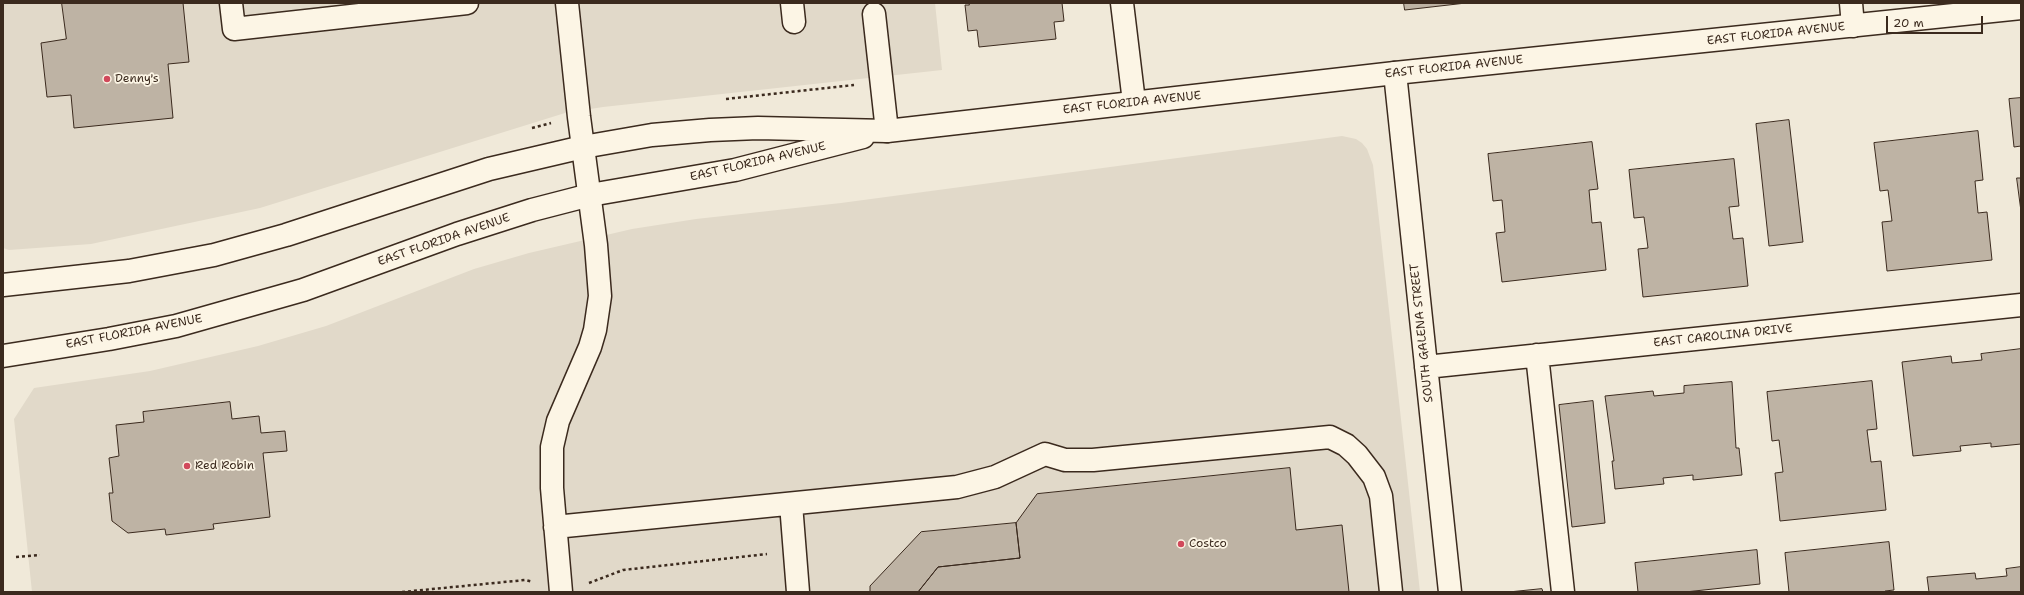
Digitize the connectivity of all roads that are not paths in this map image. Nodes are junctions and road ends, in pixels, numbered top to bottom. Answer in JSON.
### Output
{"nodes":[{"id":1,"x":231,"y":3,"type":"edge"},
{"id":2,"x":467,"y":3,"type":"edge"},
{"id":3,"x":567,"y":3,"type":"edge"},
{"id":4,"x":1122,"y":3,"type":"edge"},
{"id":5,"x":1851,"y":3,"type":"edge"},
{"id":6,"x":2021,"y":8,"type":"edge"},
{"id":7,"x":874,"y":14,"type":"dead end"},
{"id":8,"x":1853,"y":26,"type":"junction"},
{"id":9,"x":1395,"y":73,"type":"junction"},
{"id":10,"x":1134,"y":102,"type":"junction"},
{"id":11,"x":887,"y":131,"type":"junction"},
{"id":12,"x":582,"y":147,"type":"junction"},
{"id":13,"x":590,"y":195,"type":"junction"},
{"id":14,"x":3,"y":285,"type":"edge"},
{"id":15,"x":2021,"y":305,"type":"edge"},
{"id":16,"x":1537,"y":355,"type":"junction"},
{"id":17,"x":3,"y":356,"type":"edge"},
{"id":18,"x":1426,"y":367,"type":"junction"},
{"id":19,"x":791,"y":504,"type":"junction"},
{"id":20,"x":555,"y":527,"type":"junction"},
{"id":21,"x":561,"y":592,"type":"edge"},
{"id":22,"x":798,"y":592,"type":"edge"},
{"id":23,"x":1391,"y":592,"type":"edge"},
{"id":24,"x":1450,"y":592,"type":"edge"},
{"id":25,"x":1563,"y":592,"type":"edge"}],
"edges":[{"from":1,"to":2,"type":"main road"},
{"from":3,"to":12,"type":"main road"},
{"from":4,"to":10,"type":"main road"},
{"from":5,"to":8,"type":"main road"},
{"from":6,"to":8,"type":"main road","name":"EAST FLORIDA AVENUE"},
{"from":7,"to":11,"type":"main road"},
{"from":8,"to":9,"type":"main road","name":"EAST FLORIDA AVENUE"},
{"from":9,"to":10,"type":"main road","name":"EAST FLORIDA AVENUE"},
{"from":9,"to":18,"type":"main road","name":"SOUTH GALENA STREET"},
{"from":10,"to":11,"type":"main road","name":"EAST FLORIDA AVENUE"},
{"from":11,"to":12,"type":"main road","name":"EAST FLORIDA AVENUE"},
{"from":11,"to":13,"type":"main road","name":"EAST FLORIDA AVENUE"},
{"from":12,"to":13,"type":"main road"},
{"from":12,"to":14,"type":"main road","name":"EAST FLORIDA AVENUE"},
{"from":13,"to":17,"type":"main road","name":"EAST FLORIDA AVENUE"},
{"from":13,"to":20,"type":"main road"},
{"from":15,"to":16,"type":"main road","name":"EAST CAROLINA DRIVE"},
{"from":16,"to":18,"type":"main road","name":"EAST CAROLINA DRIVE"},
{"from":16,"to":25,"type":"main road"},
{"from":18,"to":24,"type":"main road","name":"SOUTH GALENA STREET"},
{"from":19,"to":20,"type":"main road"},
{"from":19,"to":22,"type":"main road"},
{"from":19,"to":23,"type":"main road"},
{"from":20,"to":21,"type":"main road"}]}
